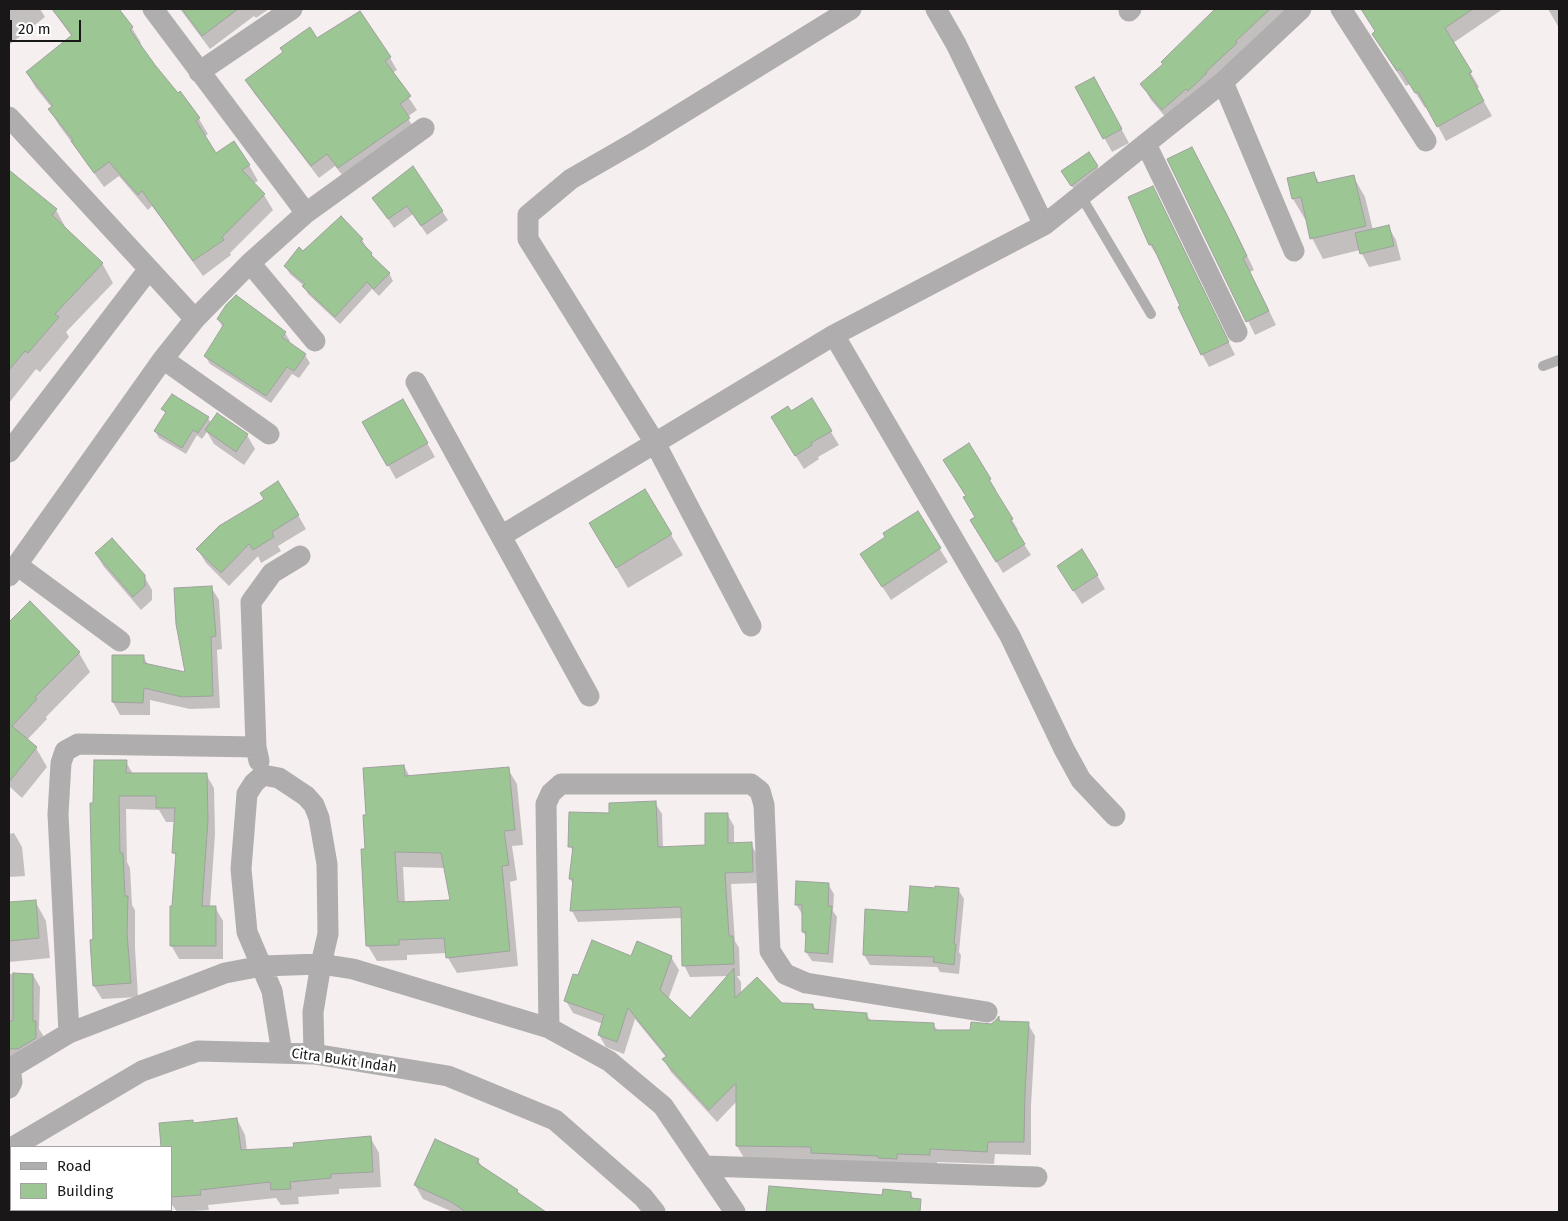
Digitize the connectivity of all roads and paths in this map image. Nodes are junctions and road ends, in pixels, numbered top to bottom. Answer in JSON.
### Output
{"nodes":[{"id":1,"x":153,"y":9,"type":"edge"},
{"id":2,"x":292,"y":9,"type":"edge"},
{"id":3,"x":851,"y":9,"type":"edge"},
{"id":4,"x":936,"y":9,"type":"edge"},
{"id":5,"x":1301,"y":9,"type":"edge"},
{"id":6,"x":1341,"y":9,"type":"edge"},
{"id":7,"x":199,"y":72,"type":"junction"},
{"id":8,"x":1224,"y":82,"type":"junction"},
{"id":9,"x":12,"y":128,"type":"edge"},
{"id":10,"x":424,"y":128,"type":"dead end"},
{"id":11,"x":1426,"y":140,"type":"dead end"},
{"id":12,"x":1146,"y":144,"type":"junction"},
{"id":13,"x":1080,"y":196,"type":"junction"},
{"id":14,"x":306,"y":213,"type":"junction"},
{"id":15,"x":1044,"y":225,"type":"junction"},
{"id":16,"x":1294,"y":251,"type":"dead end"},
{"id":17,"x":250,"y":263,"type":"junction"},
{"id":18,"x":149,"y":269,"type":"junction"},
{"id":19,"x":1151,"y":314,"type":"dead end"},
{"id":20,"x":195,"y":319,"type":"junction"},
{"id":21,"x":1237,"y":332,"type":"dead end"},
{"id":22,"x":834,"y":335,"type":"junction"},
{"id":23,"x":315,"y":341,"type":"dead end"},
{"id":24,"x":163,"y":359,"type":"junction"},
{"id":25,"x":1559,"y":360,"type":"edge"},
{"id":26,"x":1543,"y":366,"type":"dead end"},
{"id":27,"x":416,"y":382,"type":"dead end"},
{"id":28,"x":269,"y":434,"type":"dead end"},
{"id":29,"x":655,"y":443,"type":"junction"},
{"id":30,"x":9,"y":452,"type":"edge"},
{"id":31,"x":501,"y":536,"type":"junction"},
{"id":32,"x":300,"y":556,"type":"dead end"},
{"id":33,"x":13,"y":570,"type":"edge"},
{"id":34,"x":750,"y":626,"type":"dead end"},
{"id":35,"x":120,"y":640,"type":"dead end"},
{"id":36,"x":589,"y":696,"type":"dead end"},
{"id":37,"x":256,"y":747,"type":"junction"},
{"id":38,"x":263,"y":775,"type":"junction"},
{"id":39,"x":1115,"y":816,"type":"dead end"},
{"id":40,"x":321,"y":964,"type":"junction"},
{"id":41,"x":262,"y":966,"type":"junction"},
{"id":42,"x":987,"y":1012,"type":"dead end"},
{"id":43,"x":549,"y":1028,"type":"junction"},
{"id":44,"x":68,"y":1033,"type":"junction"},
{"id":45,"x":282,"y":1053,"type":"junction"},
{"id":46,"x":314,"y":1054,"type":"junction"},
{"id":47,"x":9,"y":1069,"type":"edge"},
{"id":48,"x":9,"y":1088,"type":"edge"},
{"id":49,"x":14,"y":1146,"type":"edge"},
{"id":50,"x":705,"y":1166,"type":"junction"},
{"id":51,"x":1037,"y":1177,"type":"dead end"},
{"id":52,"x":655,"y":1212,"type":"edge"},
{"id":53,"x":735,"y":1212,"type":"edge"}],
"edges":[{"from":1,"to":7,"type":"street"},
{"from":2,"to":7,"type":"street"},
{"from":3,"to":29,"type":"street"},
{"from":4,"to":15,"type":"street"},
{"from":5,"to":8,"type":"street"},
{"from":6,"to":11,"type":"street"},
{"from":7,"to":14,"type":"street"},
{"from":8,"to":12,"type":"street"},
{"from":8,"to":16,"type":"street"},
{"from":9,"to":18,"type":"street"},
{"from":10,"to":14,"type":"street"},
{"from":12,"to":13,"type":"street"},
{"from":12,"to":21,"type":"street"},
{"from":13,"to":15,"type":"street"},
{"from":13,"to":19,"type":"lane"},
{"from":14,"to":17,"type":"street"},
{"from":15,"to":22,"type":"street"},
{"from":17,"to":20,"type":"street"},
{"from":17,"to":23,"type":"street"},
{"from":18,"to":20,"type":"street"},
{"from":18,"to":30,"type":"street"},
{"from":20,"to":24,"type":"street"},
{"from":22,"to":29,"type":"street"},
{"from":22,"to":39,"type":"street"},
{"from":24,"to":28,"type":"street"},
{"from":24,"to":33,"type":"street"},
{"from":25,"to":26,"type":"lane"},
{"from":27,"to":31,"type":"street"},
{"from":29,"to":31,"type":"street"},
{"from":29,"to":34,"type":"street"},
{"from":31,"to":36,"type":"street"},
{"from":32,"to":37,"type":"street"},
{"from":33,"to":35,"type":"street"},
{"from":37,"to":38,"type":"street"},
{"from":37,"to":44,"type":"street"},
{"from":38,"to":40,"type":"street"},
{"from":38,"to":41,"type":"street"},
{"from":40,"to":41,"type":"street"},
{"from":40,"to":43,"type":"street"},
{"from":40,"to":46,"type":"street"},
{"from":41,"to":44,"type":"street"},
{"from":41,"to":45,"type":"street"},
{"from":42,"to":43,"type":"street"},
{"from":43,"to":50,"type":"street"},
{"from":44,"to":47,"type":"street"},
{"from":45,"to":46,"type":"street","name":"Citra Bukit Indah"},
{"from":45,"to":49,"type":"street","name":"Citra Bukit Indah"},
{"from":46,"to":52,"type":"street","name":"Citra Bukit Indah"},
{"from":47,"to":48,"type":"street"},
{"from":50,"to":51,"type":"street"},
{"from":50,"to":53,"type":"street"}]}
